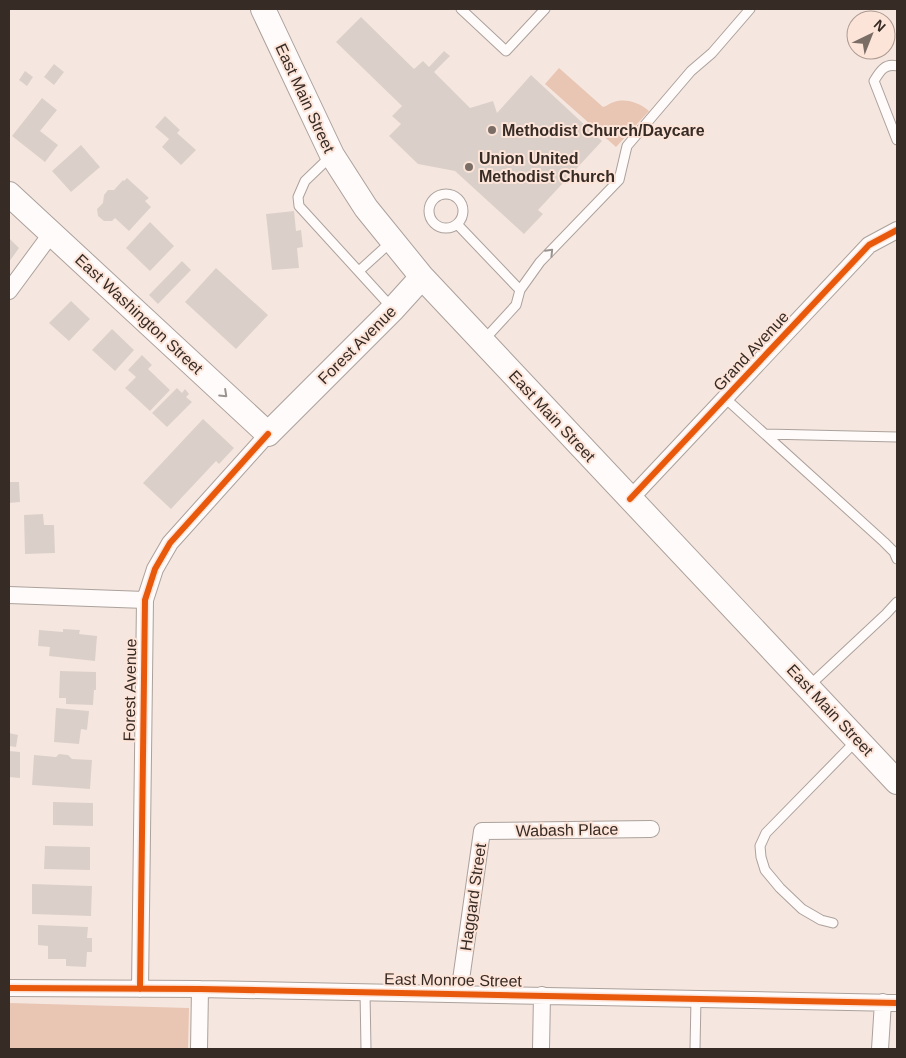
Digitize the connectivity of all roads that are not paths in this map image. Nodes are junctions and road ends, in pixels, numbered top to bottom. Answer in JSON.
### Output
{"nodes":[{"id":1,"x":263,"y":9,"type":"edge"},
{"id":2,"x":461,"y":9,"type":"edge"},
{"id":3,"x":545,"y":9,"type":"edge"},
{"id":4,"x":750,"y":9,"type":"edge"},
{"id":5,"x":897,"y":66,"type":"edge"},
{"id":6,"x":897,"y":140,"type":"edge"},
{"id":7,"x":332,"y":155,"type":"junction"},
{"id":8,"x":9,"y":194,"type":"edge"},
{"id":9,"x":457,"y":224,"type":"junction"},
{"id":10,"x":897,"y":230,"type":"edge"},
{"id":11,"x":51,"y":234,"type":"junction"},
{"id":12,"x":392,"y":240,"type":"junction"},
{"id":13,"x":358,"y":271,"type":"junction"},
{"id":14,"x":422,"y":277,"type":"junction"},
{"id":15,"x":11,"y":287,"type":"edge"},
{"id":16,"x":520,"y":290,"type":"junction"},
{"id":17,"x":393,"y":309,"type":"junction"},
{"id":18,"x":482,"y":341,"type":"junction"},
{"id":19,"x":725,"y":398,"type":"junction"},
{"id":20,"x":268,"y":434,"type":"junction"},
{"id":21,"x":765,"y":434,"type":"junction"},
{"id":22,"x":897,"y":437,"type":"edge"},
{"id":23,"x":630,"y":499,"type":"junction"},
{"id":24,"x":897,"y":559,"type":"edge"},
{"id":25,"x":9,"y":595,"type":"edge"},
{"id":26,"x":145,"y":600,"type":"junction"},
{"id":27,"x":897,"y":602,"type":"edge"},
{"id":28,"x":808,"y":687,"type":"junction"},
{"id":29,"x":857,"y":740,"type":"junction"},
{"id":30,"x":897,"y":782,"type":"edge"},
{"id":31,"x":651,"y":829,"type":"dead end"},
{"id":32,"x":482,"y":831,"type":"joint"},
{"id":33,"x":833,"y":923,"type":"dead end"},
{"id":34,"x":9,"y":988,"type":"edge"},
{"id":35,"x":140,"y":989,"type":"junction"},
{"id":36,"x":200,"y":989,"type":"junction"},
{"id":37,"x":365,"y":992,"type":"junction"},
{"id":38,"x":459,"y":994,"type":"junction"},
{"id":39,"x":542,"y":995,"type":"junction"},
{"id":40,"x":696,"y":999,"type":"junction"},
{"id":41,"x":890,"y":1002,"type":"edge"},
{"id":42,"x":199,"y":1049,"type":"edge"},
{"id":43,"x":366,"y":1049,"type":"edge"},
{"id":44,"x":541,"y":1049,"type":"edge"},
{"id":45,"x":696,"y":1049,"type":"edge"},
{"id":46,"x":880,"y":1049,"type":"edge"}],
"edges":[{"from":1,"to":7,"type":"main road","name":"East Main Street"},
{"from":2,"to":3,"type":"lane"},
{"from":16,"to":4,"type":"lane","one_way":true},
{"from":5,"to":6,"type":"lane"},
{"from":7,"to":12,"type":"main road","name":"East Main Street"},
{"from":7,"to":13,"type":"lane"},
{"from":8,"to":11,"type":"main road","name":"East Washington Street"},
{"from":9,"to":9,"type":"lane"},
{"from":9,"to":16,"type":"lane"},
{"from":10,"to":19,"type":"street","name":"Grand Avenue"},
{"from":11,"to":15,"type":"street"},
{"from":11,"to":20,"type":"main road","name":"East Washington Street","one_way":true},
{"from":12,"to":13,"type":"lane"},
{"from":12,"to":14,"type":"main road","name":"East Main Street"},
{"from":13,"to":17,"type":"lane"},
{"from":14,"to":17,"type":"main road","name":"Forest Avenue"},
{"from":14,"to":18,"type":"main road","name":"East Main Street"},
{"from":16,"to":18,"type":"lane"},
{"from":17,"to":20,"type":"main road","name":"Forest Avenue"},
{"from":18,"to":23,"type":"main road","name":"East Main Street"},
{"from":19,"to":21,"type":"lane"},
{"from":19,"to":23,"type":"street","name":"Grand Avenue"},
{"from":20,"to":26,"type":"street","name":"Forest Avenue"},
{"from":21,"to":22,"type":"lane"},
{"from":21,"to":24,"type":"lane"},
{"from":23,"to":28,"type":"main road","name":"East Main Street"},
{"from":25,"to":26,"type":"street"},
{"from":26,"to":35,"type":"street","name":"Forest Avenue"},
{"from":27,"to":28,"type":"lane"},
{"from":28,"to":29,"type":"main road","name":"East Main Street"},
{"from":29,"to":30,"type":"main road","name":"East Main Street"},
{"from":29,"to":33,"type":"lane"},
{"from":31,"to":32,"type":"street","name":"Wabash Place"},
{"from":32,"to":38,"type":"street","name":"Haggard Street"},
{"from":34,"to":35,"type":"street","name":"East Monroe Street"},
{"from":35,"to":36,"type":"street","name":"East Monroe Street"},
{"from":36,"to":37,"type":"street","name":"East Monroe Street"},
{"from":36,"to":42,"type":"street"},
{"from":37,"to":38,"type":"street","name":"East Monroe Street"},
{"from":37,"to":43,"type":"lane"},
{"from":38,"to":39,"type":"street","name":"East Monroe Street"},
{"from":39,"to":40,"type":"street","name":"East Monroe Street"},
{"from":39,"to":44,"type":"street"},
{"from":40,"to":41,"type":"street","name":"East Monroe Street"},
{"from":40,"to":45,"type":"lane"},
{"from":41,"to":46,"type":"street"}]}
